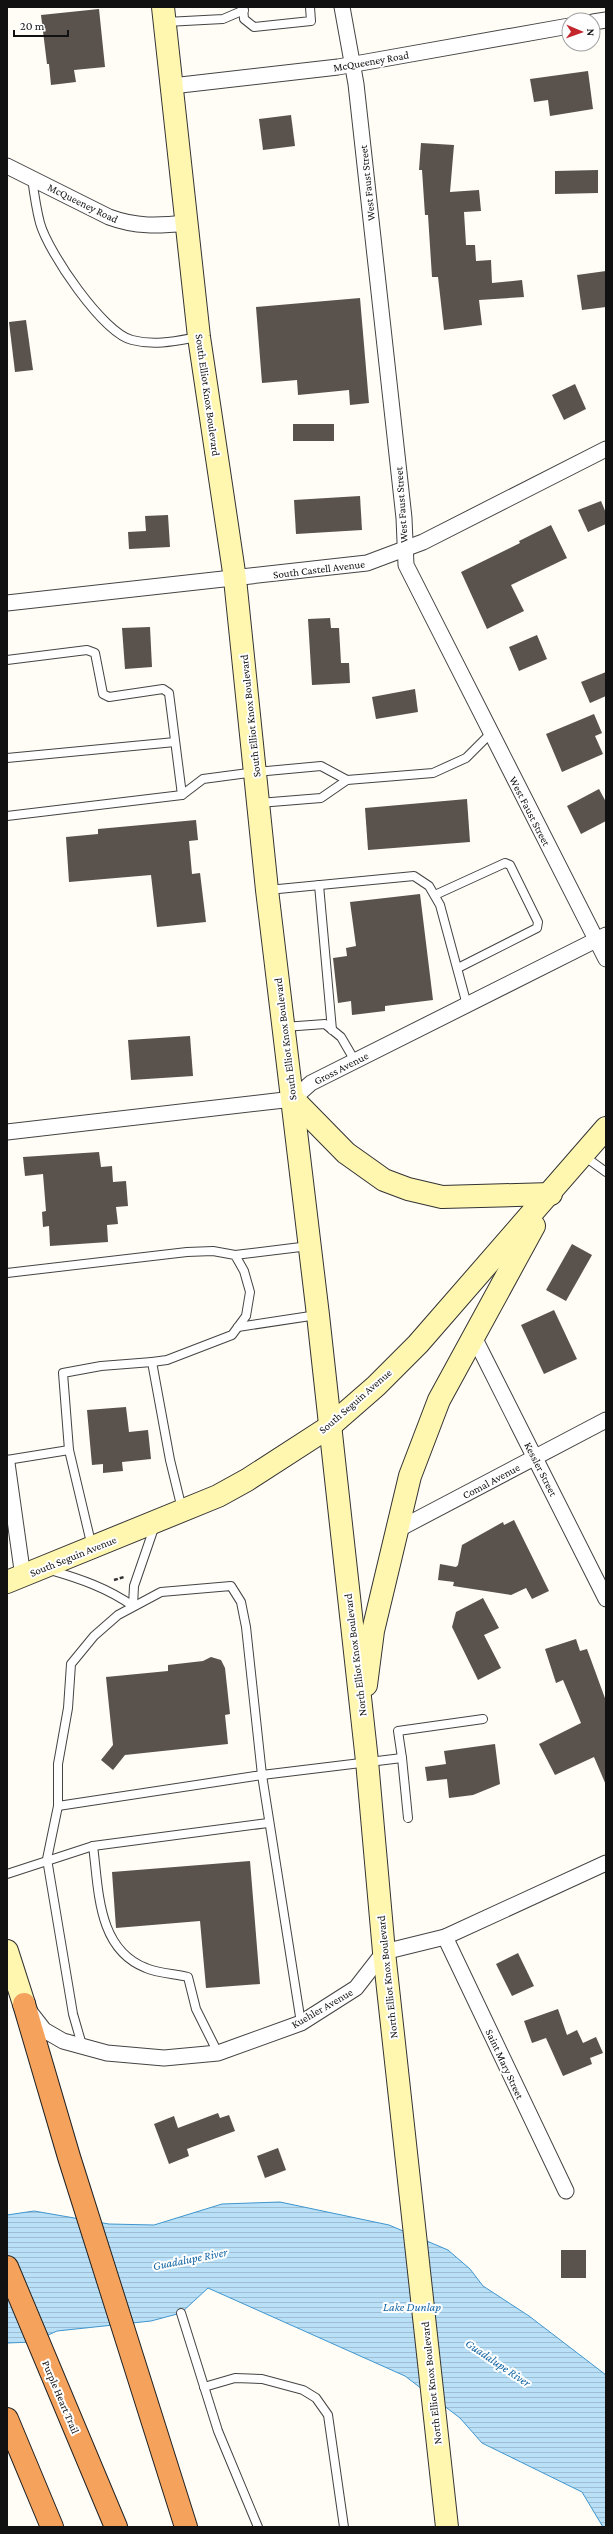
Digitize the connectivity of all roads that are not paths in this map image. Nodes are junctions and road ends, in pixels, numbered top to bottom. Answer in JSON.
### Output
{"nodes":[{"id":1,"x":310,"y":7,"type":"edge"},
{"id":2,"x":342,"y":7,"type":"edge"},
{"id":3,"x":244,"y":9,"type":"edge"},
{"id":4,"x":163,"y":14,"type":"edge"},
{"id":5,"x":561,"y":27,"type":"edge"},
{"id":6,"x":352,"y":65,"type":"junction"},
{"id":7,"x":172,"y":86,"type":"junction"},
{"id":8,"x":7,"y":166,"type":"edge"},
{"id":9,"x":32,"y":178,"type":"junction"},
{"id":10,"x":187,"y":223,"type":"junction"},
{"id":11,"x":199,"y":336,"type":"junction"},
{"id":12,"x":606,"y":449,"type":"edge"},
{"id":13,"x":404,"y":550,"type":"junction"},
{"id":14,"x":235,"y":579,"type":"junction"},
{"id":15,"x":7,"y":603,"type":"edge"},
{"id":16,"x":7,"y":660,"type":"edge"},
{"id":17,"x":491,"y":733,"type":"junction"},
{"id":18,"x":176,"y":742,"type":"junction"},
{"id":19,"x":7,"y":758,"type":"edge"},
{"id":20,"x":256,"y":772,"type":"junction"},
{"id":21,"x":347,"y":780,"type":"junction"},
{"id":22,"x":182,"y":795,"type":"junction"},
{"id":23,"x":259,"y":803,"type":"junction"},
{"id":24,"x":7,"y":816,"type":"edge"},
{"id":25,"x":319,"y":885,"type":"junction"},
{"id":26,"x":267,"y":890,"type":"junction"},
{"id":27,"x":435,"y":895,"type":"junction"},
{"id":28,"x":601,"y":938,"type":"edge"},
{"id":29,"x":606,"y":959,"type":"edge"},
{"id":30,"x":458,"y":968,"type":"junction"},
{"id":31,"x":467,"y":1005,"type":"junction"},
{"id":32,"x":284,"y":1027,"type":"junction"},
{"id":33,"x":332,"y":1030,"type":"junction"},
{"id":34,"x":355,"y":1061,"type":"junction"},
{"id":35,"x":292,"y":1099,"type":"junction"},
{"id":36,"x":606,"y":1128,"type":"edge"},
{"id":37,"x":7,"y":1132,"type":"edge"},
{"id":38,"x":583,"y":1155,"type":"junction"},
{"id":39,"x":606,"y":1172,"type":"edge"},
{"id":40,"x":551,"y":1194,"type":"junction"},
{"id":41,"x":309,"y":1246,"type":"junction"},
{"id":42,"x":235,"y":1255,"type":"junction"},
{"id":43,"x":7,"y":1274,"type":"edge"},
{"id":44,"x":318,"y":1315,"type":"junction"},
{"id":45,"x":238,"y":1326,"type":"junction"},
{"id":46,"x":475,"y":1339,"type":"junction"},
{"id":47,"x":152,"y":1362,"type":"junction"},
{"id":48,"x":606,"y":1420,"type":"edge"},
{"id":49,"x":329,"y":1427,"type":"junction"},
{"id":50,"x":69,"y":1450,"type":"junction"},
{"id":51,"x":536,"y":1457,"type":"junction"},
{"id":52,"x":7,"y":1460,"type":"edge"},
{"id":53,"x":7,"y":1463,"type":"edge"},
{"id":54,"x":183,"y":1512,"type":"junction"},
{"id":55,"x":156,"y":1522,"type":"junction"},
{"id":56,"x":397,"y":1530,"type":"junction"},
{"id":57,"x":92,"y":1549,"type":"junction"},
{"id":58,"x":45,"y":1568,"type":"junction"},
{"id":59,"x":15,"y":1579,"type":"edge"},
{"id":60,"x":606,"y":1599,"type":"edge"},
{"id":61,"x":133,"y":1606,"type":"junction"},
{"id":62,"x":483,"y":1719,"type":"dead end"},
{"id":63,"x":362,"y":1720,"type":"junction"},
{"id":64,"x":402,"y":1758,"type":"junction"},
{"id":65,"x":367,"y":1761,"type":"junction"},
{"id":66,"x":262,"y":1775,"type":"junction"},
{"id":67,"x":58,"y":1806,"type":"junction"},
{"id":68,"x":408,"y":1818,"type":"dead end"},
{"id":69,"x":268,"y":1823,"type":"junction"},
{"id":70,"x":93,"y":1846,"type":"junction"},
{"id":71,"x":47,"y":1859,"type":"junction"},
{"id":72,"x":606,"y":1862,"type":"edge"},
{"id":73,"x":7,"y":1874,"type":"edge"},
{"id":74,"x":445,"y":1937,"type":"junction"},
{"id":75,"x":7,"y":1951,"type":"edge"},
{"id":76,"x":384,"y":1952,"type":"junction"},
{"id":77,"x":24,"y":2004,"type":"junction"},
{"id":78,"x":301,"y":2023,"type":"junction"},
{"id":79,"x":82,"y":2045,"type":"junction"},
{"id":80,"x":218,"y":2053,"type":"junction"},
{"id":81,"x":566,"y":2191,"type":"dead end"},
{"id":82,"x":7,"y":2267,"type":"edge"},
{"id":83,"x":181,"y":2313,"type":"dead end"},
{"id":84,"x":204,"y":2387,"type":"junction"},
{"id":85,"x":7,"y":2419,"type":"edge"},
{"id":86,"x":52,"y":2527,"type":"edge"},
{"id":87,"x":116,"y":2527,"type":"edge"},
{"id":88,"x":186,"y":2527,"type":"edge"},
{"id":89,"x":258,"y":2527,"type":"edge"},
{"id":90,"x":344,"y":2527,"type":"edge"},
{"id":91,"x":447,"y":2527,"type":"edge"}],
"edges":[{"from":1,"to":3,"type":"lane"},
{"from":2,"to":6,"type":"street","name":"West Faust Street"},
{"from":3,"to":4,"type":"lane"},
{"from":4,"to":7,"type":"main road","name":"South Elliot Knox Boulevard"},
{"from":5,"to":6,"type":"street","name":"McQueeney Road"},
{"from":6,"to":7,"type":"street","name":"McQueeney Road"},
{"from":6,"to":13,"type":"street","name":"West Faust Street"},
{"from":7,"to":10,"type":"main road","name":"South Elliot Knox Boulevard"},
{"from":8,"to":9,"type":"street","name":"McQueeney Road"},
{"from":9,"to":10,"type":"street","name":"McQueeney Road"},
{"from":9,"to":11,"type":"lane"},
{"from":10,"to":11,"type":"main road","name":"South Elliot Knox Boulevard"},
{"from":11,"to":14,"type":"main road","name":"South Elliot Knox Boulevard"},
{"from":12,"to":13,"type":"street","name":"South Castell Avenue"},
{"from":13,"to":14,"type":"street","name":"South Castell Avenue"},
{"from":13,"to":17,"type":"street","name":"West Faust Street"},
{"from":14,"to":15,"type":"street","name":"South Castell Avenue"},
{"from":14,"to":20,"type":"main road","name":"South Elliot Knox Boulevard"},
{"from":16,"to":18,"type":"lane"},
{"from":17,"to":21,"type":"lane"},
{"from":17,"to":28,"type":"street","name":"West Faust Street"},
{"from":18,"to":19,"type":"lane"},
{"from":18,"to":22,"type":"lane"},
{"from":20,"to":21,"type":"lane"},
{"from":20,"to":22,"type":"lane"},
{"from":20,"to":23,"type":"main road","name":"South Elliot Knox Boulevard"},
{"from":21,"to":23,"type":"lane"},
{"from":22,"to":24,"type":"lane"},
{"from":23,"to":26,"type":"main road","name":"South Elliot Knox Boulevard"},
{"from":25,"to":26,"type":"lane"},
{"from":25,"to":27,"type":"lane"},
{"from":25,"to":33,"type":"lane"},
{"from":26,"to":32,"type":"main road","name":"South Elliot Knox Boulevard"},
{"from":27,"to":30,"type":"lane"},
{"from":27,"to":30,"type":"lane"},
{"from":28,"to":29,"type":"street","name":"West Faust Street"},
{"from":28,"to":31,"type":"street","name":"Gross Avenue"},
{"from":30,"to":31,"type":"lane"},
{"from":31,"to":34,"type":"street","name":"Gross Avenue"},
{"from":32,"to":33,"type":"lane"},
{"from":32,"to":35,"type":"main road","name":"South Elliot Knox Boulevard"},
{"from":33,"to":34,"type":"lane"},
{"from":34,"to":35,"type":"street","name":"Gross Avenue"},
{"from":35,"to":37,"type":"street"},
{"from":35,"to":40,"type":"main road"},
{"from":35,"to":41,"type":"main road","name":"South Elliot Knox Boulevard"},
{"from":36,"to":38,"type":"main road","name":"South Seguin Avenue"},
{"from":38,"to":39,"type":"lane"},
{"from":38,"to":40,"type":"main road","name":"South Seguin Avenue"},
{"from":40,"to":46,"type":"main road"},
{"from":40,"to":49,"type":"main road","name":"South Seguin Avenue"},
{"from":41,"to":42,"type":"lane"},
{"from":41,"to":44,"type":"main road","name":"South Elliot Knox Boulevard"},
{"from":42,"to":43,"type":"lane"},
{"from":42,"to":45,"type":"lane"},
{"from":44,"to":45,"type":"lane"},
{"from":44,"to":49,"type":"main road","name":"South Elliot Knox Boulevard"},
{"from":45,"to":47,"type":"lane"},
{"from":46,"to":51,"type":"street","name":"Kessler Street"},
{"from":46,"to":56,"type":"main road"},
{"from":47,"to":50,"type":"lane"},
{"from":47,"to":54,"type":"lane"},
{"from":48,"to":51,"type":"street","name":"Comal Avenue"},
{"from":49,"to":54,"type":"main road","name":"South Seguin Avenue"},
{"from":49,"to":63,"type":"main road","name":"North Elliot Knox Boulevard"},
{"from":50,"to":52,"type":"lane"},
{"from":50,"to":57,"type":"lane"},
{"from":51,"to":56,"type":"street","name":"Comal Avenue"},
{"from":51,"to":60,"type":"street","name":"Kessler Street"},
{"from":53,"to":59,"type":"street"},
{"from":54,"to":55,"type":"main road","name":"South Seguin Avenue"},
{"from":55,"to":57,"type":"main road","name":"South Seguin Avenue"},
{"from":55,"to":61,"type":"lane"},
{"from":56,"to":63,"type":"main road"},
{"from":57,"to":58,"type":"main road","name":"South Seguin Avenue"},
{"from":58,"to":59,"type":"main road","name":"South Seguin Avenue"},
{"from":58,"to":61,"type":"lane"},
{"from":61,"to":66,"type":"lane"},
{"from":61,"to":67,"type":"lane"},
{"from":62,"to":64,"type":"lane"},
{"from":63,"to":65,"type":"main road","name":"North Elliot Knox Boulevard"},
{"from":64,"to":65,"type":"lane"},
{"from":64,"to":68,"type":"lane"},
{"from":65,"to":66,"type":"lane"},
{"from":65,"to":76,"type":"main road","name":"North Elliot Knox Boulevard"},
{"from":66,"to":67,"type":"lane"},
{"from":66,"to":69,"type":"lane"},
{"from":67,"to":71,"type":"lane"},
{"from":69,"to":70,"type":"lane"},
{"from":69,"to":78,"type":"lane"},
{"from":70,"to":71,"type":"lane"},
{"from":70,"to":80,"type":"lane"},
{"from":71,"to":73,"type":"lane"},
{"from":71,"to":79,"type":"lane"},
{"from":72,"to":74,"type":"street"},
{"from":74,"to":76,"type":"street"},
{"from":74,"to":81,"type":"street","name":"Saint Mary Street"},
{"from":75,"to":77,"type":"main road"},
{"from":76,"to":78,"type":"street","name":"Kuehler Avenue"},
{"from":76,"to":91,"type":"main road","name":"North Elliot Knox Boulevard"},
{"from":77,"to":79,"type":"street","name":"Kuehler Avenue"},
{"from":77,"to":88,"type":"highway"},
{"from":78,"to":80,"type":"street","name":"Kuehler Avenue"},
{"from":79,"to":80,"type":"street","name":"Kuehler Avenue"},
{"from":82,"to":87,"type":"highway","name":"Purple Heart Trail"},
{"from":83,"to":84,"type":"lane"},
{"from":84,"to":89,"type":"lane"},
{"from":84,"to":90,"type":"lane"},
{"from":85,"to":86,"type":"highway"}]}
